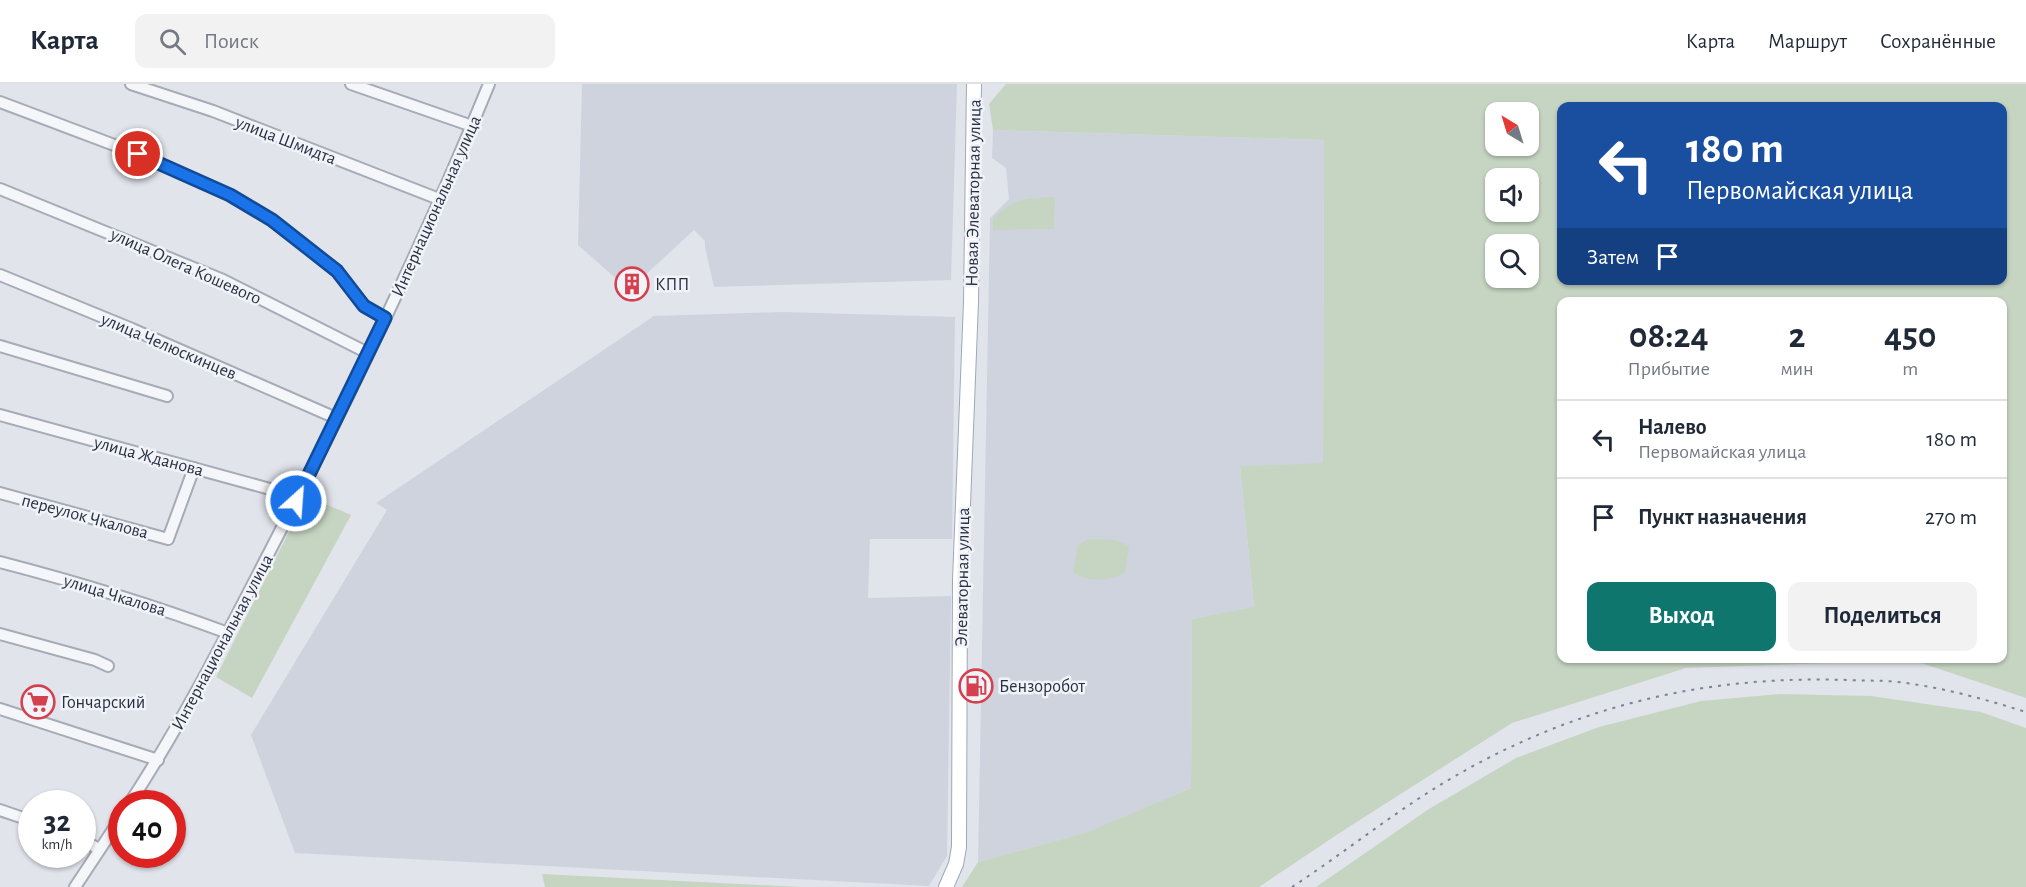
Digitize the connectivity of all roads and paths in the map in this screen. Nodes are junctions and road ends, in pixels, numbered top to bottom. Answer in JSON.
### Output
{"nodes":[{"id":1,"x":131,"y":84,"type":"edge"},
{"id":2,"x":351,"y":84,"type":"edge"},
{"id":3,"x":489,"y":84,"type":"edge"},
{"id":4,"x":974,"y":84,"type":"edge"},
{"id":5,"x":0,"y":102,"type":"edge"},
{"id":6,"x":472,"y":126,"type":"junction"},
{"id":7,"x":0,"y":189,"type":"edge"},
{"id":8,"x":439,"y":200,"type":"junction"},
{"id":9,"x":0,"y":275,"type":"edge"},
{"id":10,"x":971,"y":302,"type":"joint"},
{"id":11,"x":385,"y":318,"type":"junction"},
{"id":12,"x":0,"y":346,"type":"edge"},
{"id":13,"x":368,"y":353,"type":"junction"},
{"id":14,"x":167,"y":396,"type":"dead end"},
{"id":15,"x":0,"y":415,"type":"edge"},
{"id":16,"x":336,"y":418,"type":"junction"},
{"id":17,"x":194,"y":468,"type":"junction"},
{"id":18,"x":0,"y":493,"type":"edge"},
{"id":19,"x":296,"y":501,"type":"junction"},
{"id":20,"x":0,"y":562,"type":"edge"},
{"id":21,"x":228,"y":633,"type":"junction"},
{"id":22,"x":0,"y":634,"type":"edge"},
{"id":23,"x":108,"y":666,"type":"dead end"},
{"id":24,"x":0,"y":709,"type":"edge"},
{"id":25,"x":158,"y":760,"type":"junction"},
{"id":26,"x":138,"y":790,"type":"edge"},
{"id":27,"x":0,"y":810,"type":"edge"},
{"id":28,"x":18,"y":816,"type":"edge"},
{"id":29,"x":108,"y":836,"type":"edge"},
{"id":30,"x":96,"y":847,"type":"edge"},
{"id":31,"x":99,"y":849,"type":"junction"},
{"id":32,"x":75,"y":887,"type":"edge"},
{"id":33,"x":946,"y":887,"type":"edge"}],
"edges":[{"from":1,"to":8,"type":"street","name":"улица Шмидта"},
{"from":2,"to":6,"type":"street"},
{"from":3,"to":6,"type":"street","name":"Интернациональная улица"},
{"from":4,"to":10,"type":"main road","name":"Новая Элеваторная улица"},
{"from":5,"to":11,"type":"street"},
{"from":6,"to":8,"type":"street","name":"Интернациональная улица"},
{"from":7,"to":13,"type":"street","name":"улица Олега Кошевого"},
{"from":8,"to":11,"type":"street","name":"Интернациональная улица"},
{"from":9,"to":16,"type":"street","name":"улица Челюскинцев"},
{"from":10,"to":33,"type":"main road","name":"Элеваторная улица"},
{"from":11,"to":13,"type":"street","name":"Интернациональная улица"},
{"from":12,"to":14,"type":"street"},
{"from":13,"to":16,"type":"street","name":"Интернациональная улица"},
{"from":15,"to":17,"type":"street","name":"улица Жданова"},
{"from":16,"to":19,"type":"street","name":"Интернациональная улица"},
{"from":17,"to":18,"type":"street","name":"переулок Чкалова"},
{"from":17,"to":19,"type":"street","name":"улица Жданова"},
{"from":19,"to":21,"type":"street","name":"Интернациональная улица"},
{"from":20,"to":21,"type":"street","name":"улица Чкалова"},
{"from":21,"to":25,"type":"street","name":"Интернациональная улица"},
{"from":22,"to":23,"type":"street"},
{"from":24,"to":25,"type":"street"},
{"from":25,"to":26,"type":"street","name":"Интернациональная улица"},
{"from":27,"to":28,"type":"street"},
{"from":29,"to":31,"type":"street"},
{"from":30,"to":31,"type":"street"},
{"from":31,"to":32,"type":"street"}]}
